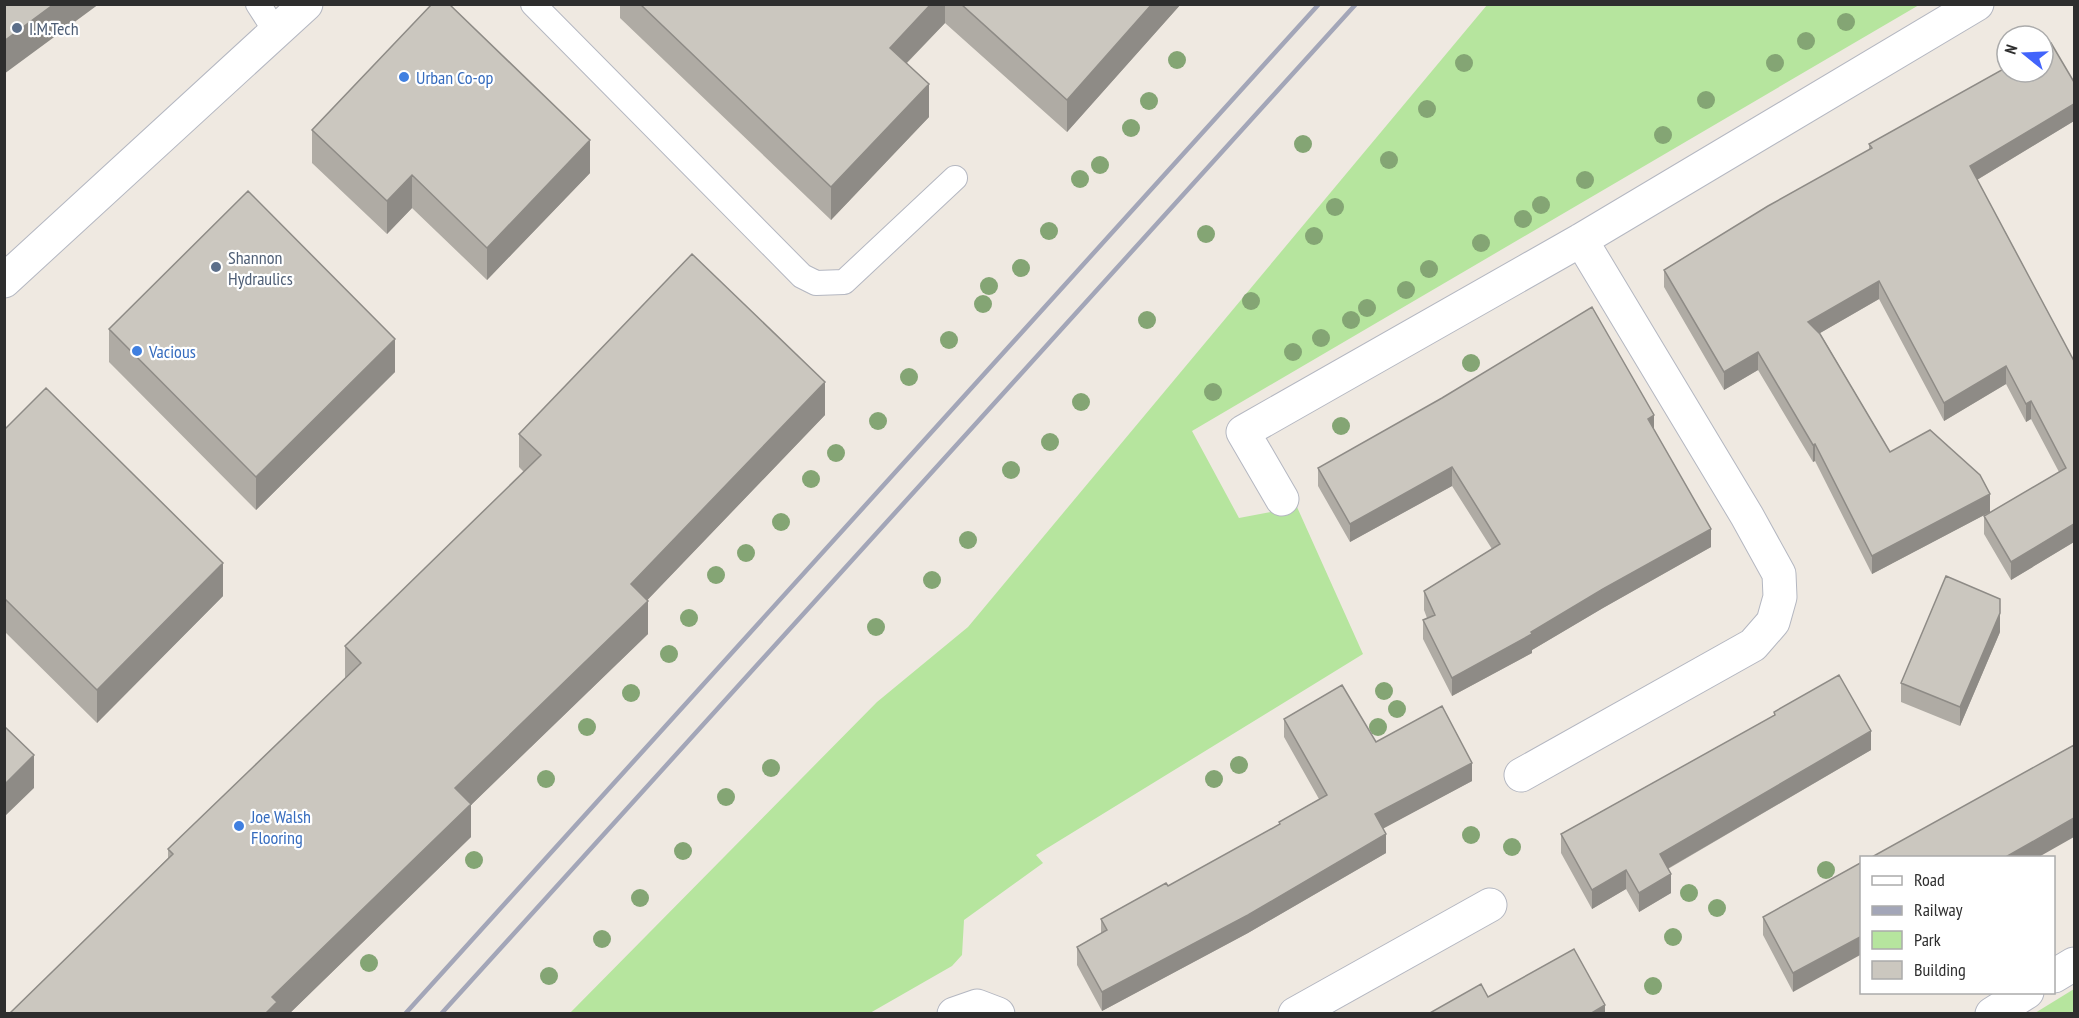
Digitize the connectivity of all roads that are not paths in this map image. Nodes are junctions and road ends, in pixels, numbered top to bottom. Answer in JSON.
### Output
{"nodes":[{"id":1,"x":258,"y":4,"type":"edge"},
{"id":2,"x":306,"y":4,"type":"edge"},
{"id":3,"x":533,"y":4,"type":"edge"},
{"id":4,"x":1977,"y":4,"type":"edge"},
{"id":5,"x":276,"y":32,"type":"junction"},
{"id":6,"x":955,"y":178,"type":"dead end"},
{"id":7,"x":1581,"y":240,"type":"junction"},
{"id":8,"x":4,"y":281,"type":"edge"},
{"id":9,"x":1282,"y":500,"type":"dead end"},
{"id":10,"x":1521,"y":775,"type":"dead end"},
{"id":11,"x":1490,"y":905,"type":"dead end"},
{"id":12,"x":2074,"y":964,"type":"edge"},
{"id":13,"x":2055,"y":975,"type":"edge"},
{"id":14,"x":2025,"y":994,"type":"edge"},
{"id":15,"x":954,"y":1014,"type":"edge"},
{"id":16,"x":998,"y":1014,"type":"edge"},
{"id":17,"x":1294,"y":1014,"type":"edge"},
{"id":18,"x":1992,"y":1014,"type":"edge"}],
"edges":[{"from":1,"to":5,"type":"lane"},
{"from":2,"to":5,"type":"street"},
{"from":3,"to":6,"type":"lane"},
{"from":4,"to":7,"type":"street"},
{"from":5,"to":8,"type":"street"},
{"from":7,"to":9,"type":"street"},
{"from":7,"to":10,"type":"street"},
{"from":11,"to":17,"type":"street"},
{"from":12,"to":13,"type":"street"},
{"from":14,"to":18,"type":"street"},
{"from":15,"to":16,"type":"street"}]}
